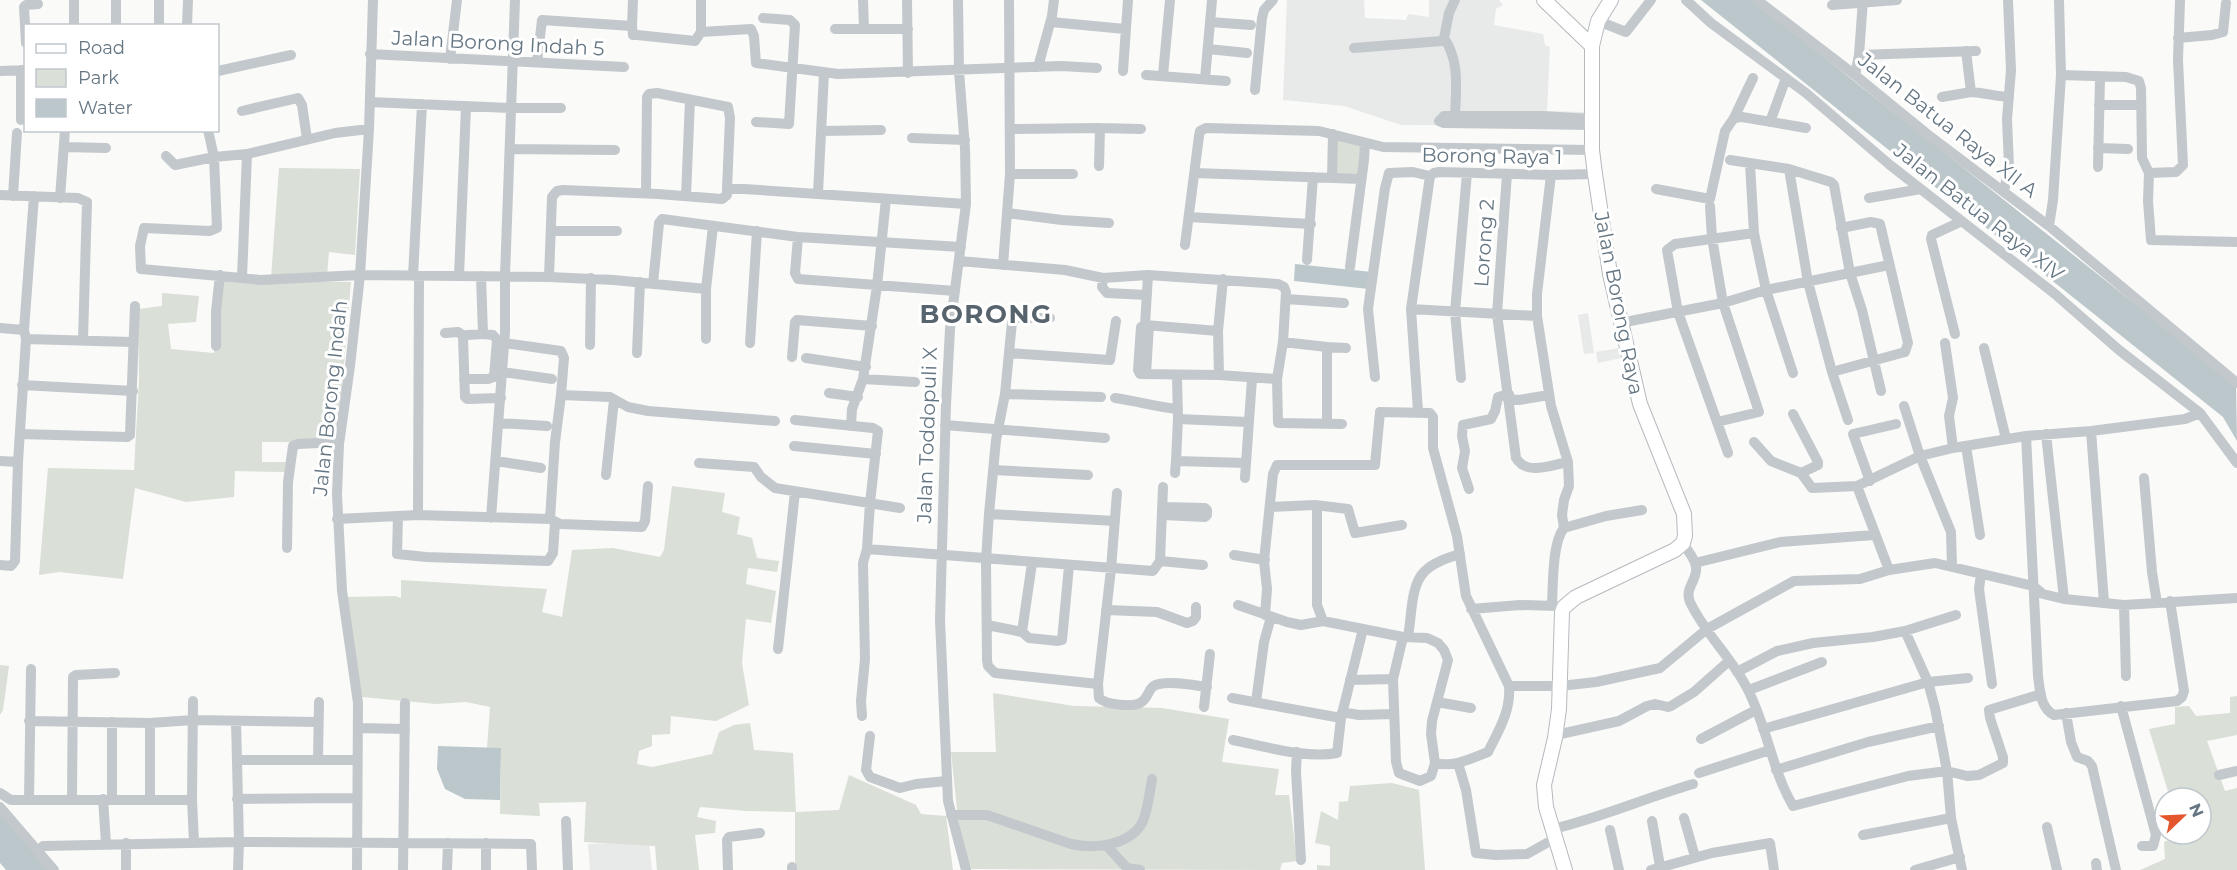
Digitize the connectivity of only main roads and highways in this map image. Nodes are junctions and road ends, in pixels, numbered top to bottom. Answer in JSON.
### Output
{"nodes":[{"id":1,"x":1544,"y":0,"type":"edge"},
{"id":2,"x":1611,"y":0,"type":"edge"},
{"id":3,"x":1593,"y":46,"type":"junction"},
{"id":4,"x":1565,"y":870,"type":"edge"}],
"edges":[{"from":1,"to":3,"type":"main road"},
{"from":2,"to":3,"type":"main road","name":"Jalan Borong Raya"},
{"from":3,"to":4,"type":"main road","name":"Jalan Borong Raya"}]}
